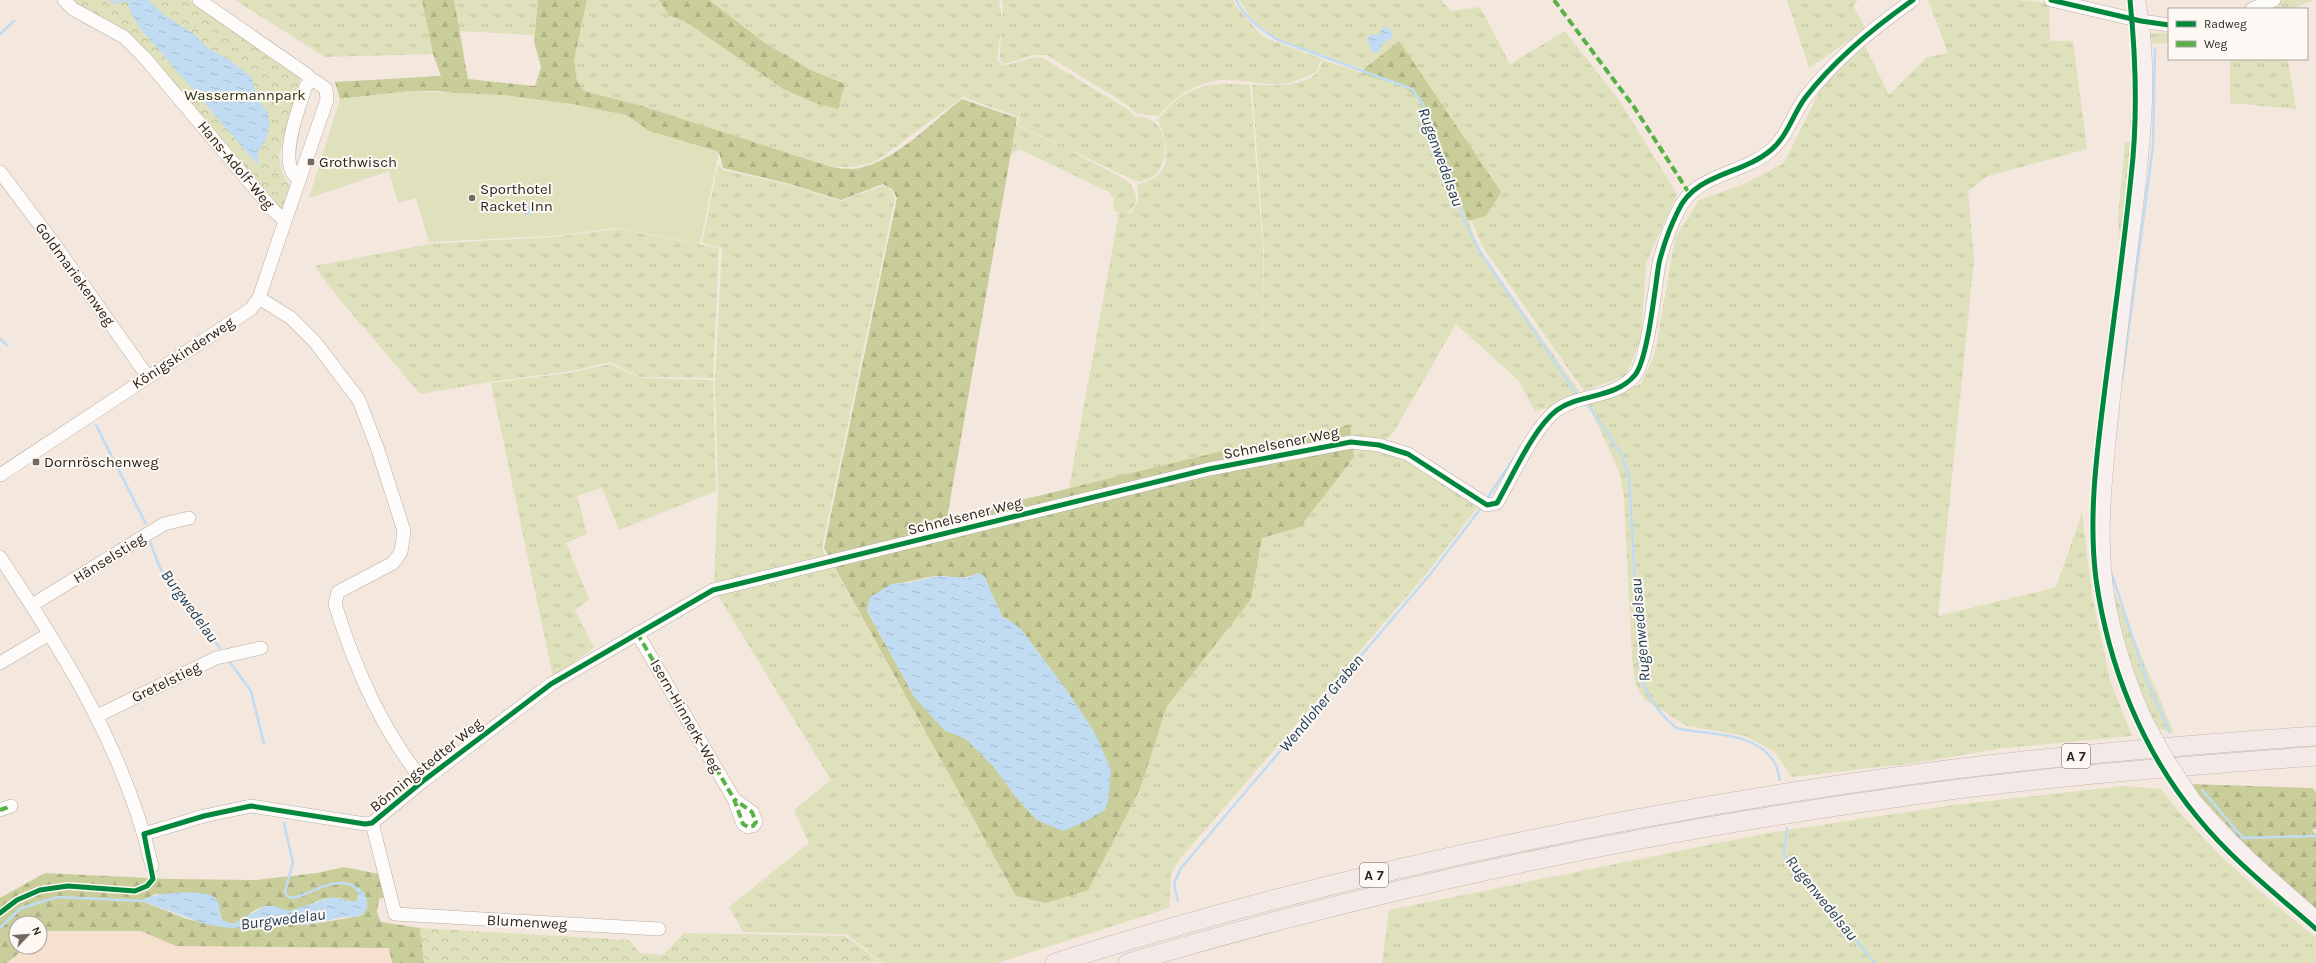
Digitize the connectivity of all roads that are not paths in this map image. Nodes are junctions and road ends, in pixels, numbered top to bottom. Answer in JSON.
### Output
{"nodes":[{"id":1,"x":64,"y":0,"type":"edge"},
{"id":2,"x":199,"y":0,"type":"edge"},
{"id":3,"x":1913,"y":0,"type":"edge"},
{"id":4,"x":2050,"y":0,"type":"edge"},
{"id":5,"x":2137,"y":0,"type":"edge"},
{"id":6,"x":2274,"y":0,"type":"edge"},
{"id":7,"x":2254,"y":8,"type":"edge"},
{"id":8,"x":2141,"y":21,"type":"junction"},
{"id":9,"x":2168,"y":25,"type":"edge"},
{"id":10,"x":313,"y":81,"type":"junction"},
{"id":11,"x":0,"y":172,"type":"edge"},
{"id":12,"x":300,"y":179,"type":"junction"},
{"id":13,"x":284,"y":220,"type":"junction"},
{"id":14,"x":259,"y":298,"type":"junction"},
{"id":15,"x":148,"y":377,"type":"junction"},
{"id":16,"x":0,"y":474,"type":"edge"},
{"id":17,"x":189,"y":518,"type":"dead end"},
{"id":18,"x":0,"y":557,"type":"edge"},
{"id":19,"x":712,"y":590,"type":"joint"},
{"id":20,"x":32,"y":605,"type":"junction"},
{"id":21,"x":637,"y":633,"type":"junction"},
{"id":22,"x":49,"y":634,"type":"junction"},
{"id":23,"x":261,"y":648,"type":"dead end"},
{"id":24,"x":0,"y":663,"type":"edge"},
{"id":25,"x":97,"y":716,"type":"junction"},
{"id":26,"x":2316,"y":736,"type":"edge"},
{"id":27,"x":2316,"y":756,"type":"edge"},
{"id":28,"x":423,"y":781,"type":"junction"},
{"id":29,"x":734,"y":799,"type":"dead end"},
{"id":30,"x":372,"y":824,"type":"junction"},
{"id":31,"x":144,"y":834,"type":"junction"},
{"id":32,"x":152,"y":866,"type":"dead end"},
{"id":33,"x":2316,"y":919,"type":"edge"},
{"id":34,"x":659,"y":930,"type":"dead end"},
{"id":35,"x":1055,"y":963,"type":"edge"},
{"id":36,"x":1128,"y":963,"type":"edge"}],
"edges":[{"from":1,"to":13,"type":"street","name":"Hans-Adolf-Weg"},
{"from":2,"to":10,"type":"street"},
{"from":3,"to":19,"type":"street","name":"Schnelsener Weg"},
{"from":4,"to":8,"type":"street"},
{"from":5,"to":8,"type":"main road"},
{"from":6,"to":7,"type":"street"},
{"from":8,"to":9,"type":"street"},
{"from":8,"to":33,"type":"main road","bridge":true},
{"from":10,"to":12,"type":"street"},
{"from":10,"to":12,"type":"street","name":"Königskinderweg"},
{"from":11,"to":15,"type":"street","name":"Goldmariekenweg"},
{"from":12,"to":13,"type":"street","name":"Königskinderweg"},
{"from":13,"to":14,"type":"street","name":"Königskinderweg"},
{"from":14,"to":15,"type":"street","name":"Königskinderweg"},
{"from":14,"to":28,"type":"street"},
{"from":15,"to":16,"type":"street","name":"Königskinderweg"},
{"from":17,"to":20,"type":"street","name":"Hänselstieg"},
{"from":18,"to":20,"type":"street"},
{"from":19,"to":21,"type":"street","name":"Bönningstedter Weg"},
{"from":20,"to":22,"type":"street"},
{"from":21,"to":28,"type":"street","name":"Bönningstedter Weg"},
{"from":21,"to":29,"type":"street","name":"Isern-Hinnerk-Weg"},
{"from":22,"to":24,"type":"street"},
{"from":22,"to":25,"type":"street"},
{"from":23,"to":25,"type":"street","name":"Gretelstieg"},
{"from":25,"to":31,"type":"street"},
{"from":26,"to":35,"type":"highway","number":"A 7"},
{"from":27,"to":36,"type":"highway","number":"A 7"},
{"from":28,"to":30,"type":"street","name":"Bönningstedter Weg"},
{"from":30,"to":31,"type":"street","name":"Bönningstedter Weg"},
{"from":30,"to":34,"type":"street","name":"Blumenweg"},
{"from":31,"to":32,"type":"street"}]}
